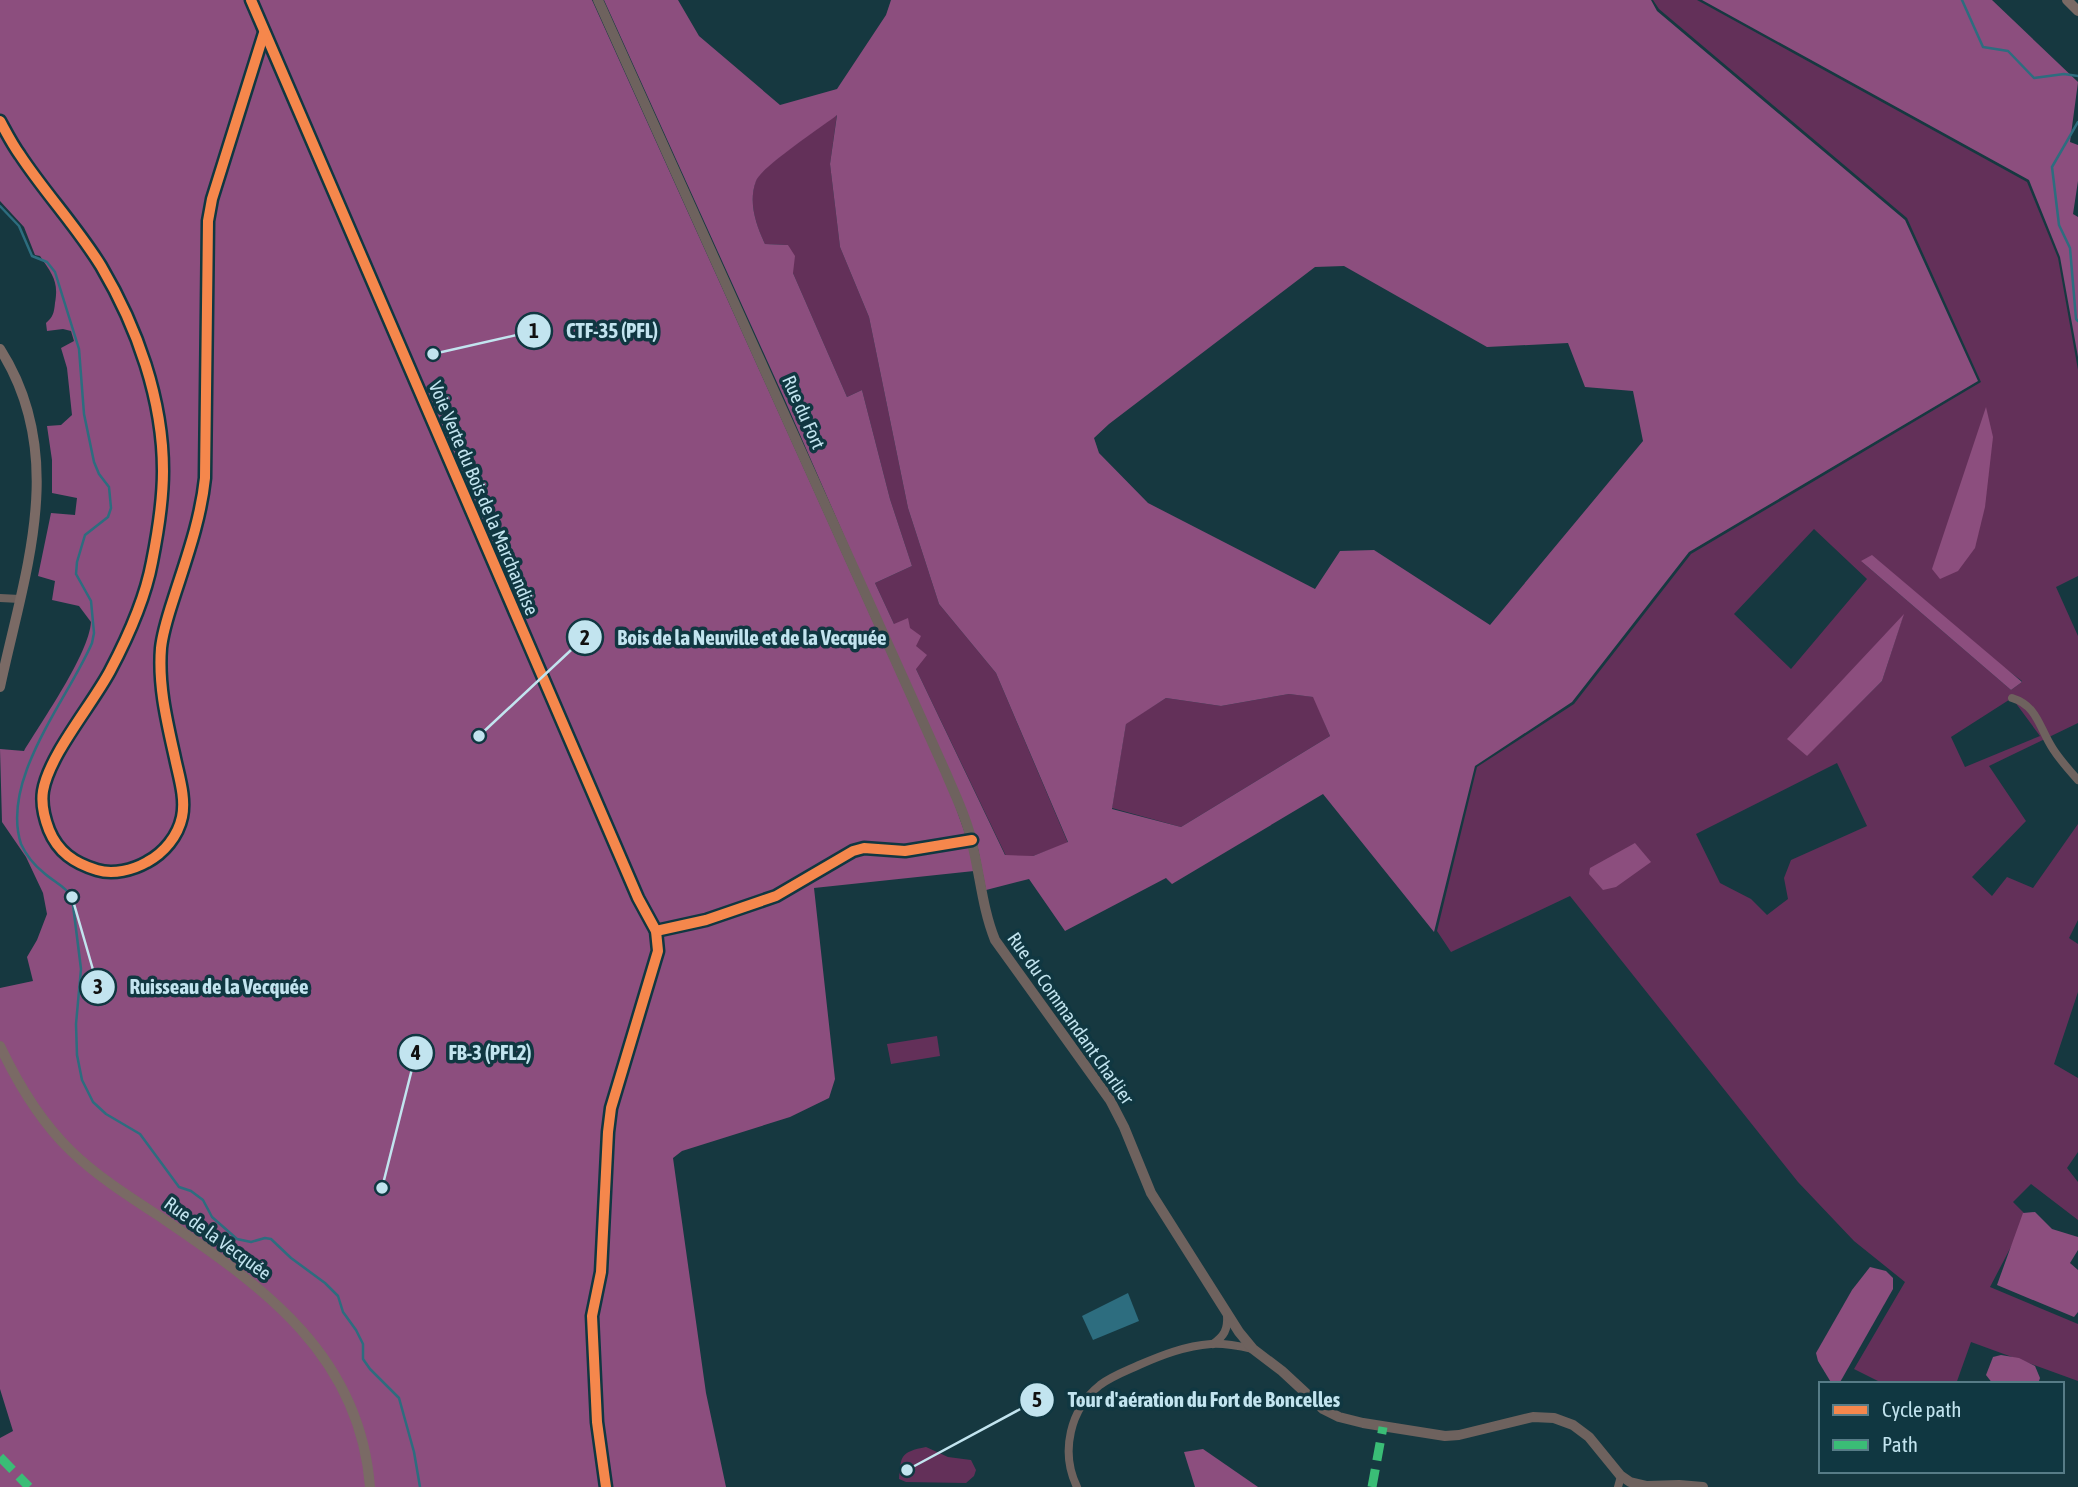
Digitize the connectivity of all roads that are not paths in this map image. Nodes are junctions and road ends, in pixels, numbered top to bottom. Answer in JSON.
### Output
{"nodes":[{"id":1,"x":598,"y":0,"type":"edge"},
{"id":2,"x":2067,"y":0,"type":"edge"},
{"id":3,"x":2078,"y":11,"type":"edge"},
{"id":4,"x":0,"y":349,"type":"edge"},
{"id":5,"x":0,"y":598,"type":"edge"},
{"id":6,"x":20,"y":599,"type":"junction"},
{"id":7,"x":0,"y":687,"type":"edge"},
{"id":8,"x":2012,"y":698,"type":"dead end"},
{"id":9,"x":2078,"y":780,"type":"edge"},
{"id":10,"x":972,"y":840,"type":"joint"},
{"id":11,"x":0,"y":1046,"type":"edge"},
{"id":12,"x":1227,"y":1315,"type":"junction"},
{"id":13,"x":1213,"y":1344,"type":"junction"},
{"id":14,"x":1253,"y":1349,"type":"junction"},
{"id":15,"x":1621,"y":1476,"type":"junction"},
{"id":16,"x":1636,"y":1486,"type":"edge"},
{"id":17,"x":370,"y":1487,"type":"edge"},
{"id":18,"x":1077,"y":1487,"type":"edge"},
{"id":19,"x":1618,"y":1487,"type":"edge"},
{"id":20,"x":1703,"y":1487,"type":"edge"}],
"edges":[{"from":1,"to":10,"type":"street","name":"Rue du Fort"},
{"from":2,"to":3,"type":"main road"},
{"from":4,"to":6,"type":"main road"},
{"from":5,"to":6,"type":"street"},
{"from":6,"to":7,"type":"main road"},
{"from":8,"to":9,"type":"street"},
{"from":10,"to":12,"type":"street","name":"Rue du Commandant Charlier"},
{"from":11,"to":17,"type":"main road","name":"Rue de la Vecquée"},
{"from":12,"to":13,"type":"street"},
{"from":12,"to":14,"type":"street","name":"Rue du Commandant Charlier"},
{"from":13,"to":14,"type":"street"},
{"from":13,"to":18,"type":"street"},
{"from":14,"to":15,"type":"street","name":"Rue du Commandant Charlier"},
{"from":15,"to":16,"type":"street","name":"Rue du Commandant Charlier"},
{"from":15,"to":19,"type":"street"},
{"from":16,"to":20,"type":"street","name":"Rue du Commandant Charlier"}]}
